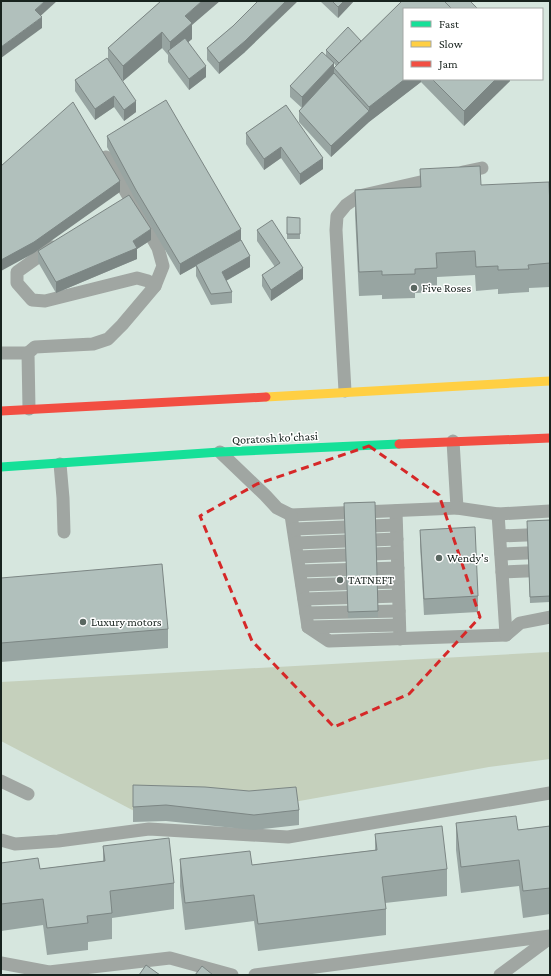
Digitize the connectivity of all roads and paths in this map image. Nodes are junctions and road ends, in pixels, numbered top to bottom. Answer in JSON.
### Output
{"nodes":[{"id":1,"x":106,"y":157,"type":"edge"},
{"id":2,"x":482,"y":168,"type":"edge"},
{"id":3,"x":128,"y":196,"type":"junction"},
{"id":4,"x":115,"y":205,"type":"edge"},
{"id":5,"x":63,"y":240,"type":"edge"},
{"id":6,"x":155,"y":286,"type":"junction"},
{"id":7,"x":28,"y":353,"type":"junction"},
{"id":8,"x":1,"y":354,"type":"edge"},
{"id":9,"x":550,"y":381,"type":"edge"},
{"id":10,"x":345,"y":391,"type":"junction"},
{"id":11,"x":30,"y":409,"type":"junction"},
{"id":12,"x":1,"y":411,"type":"edge"},
{"id":13,"x":550,"y":438,"type":"edge"},
{"id":14,"x":453,"y":441,"type":"junction"},
{"id":15,"x":220,"y":452,"type":"junction"},
{"id":16,"x":60,"y":464,"type":"junction"},
{"id":17,"x":1,"y":467,"type":"edge"},
{"id":18,"x":457,"y":508,"type":"junction"},
{"id":19,"x":396,"y":511,"type":"junction"},
{"id":20,"x":550,"y":511,"type":"edge"},
{"id":21,"x":498,"y":514,"type":"junction"},
{"id":22,"x":291,"y":515,"type":"junction"},
{"id":23,"x":396,"y":525,"type":"junction"},
{"id":24,"x":294,"y":529,"type":"junction"},
{"id":25,"x":64,"y":532,"type":"dead end"},
{"id":26,"x":550,"y":534,"type":"edge"},
{"id":27,"x":500,"y":536,"type":"junction"},
{"id":28,"x":396,"y":539,"type":"junction"},
{"id":29,"x":296,"y":543,"type":"junction"},
{"id":30,"x":550,"y":552,"type":"edge"},
{"id":31,"x":397,"y":554,"type":"junction"},
{"id":32,"x":501,"y":554,"type":"junction"},
{"id":33,"x":298,"y":557,"type":"junction"},
{"id":34,"x":398,"y":568,"type":"junction"},
{"id":35,"x":550,"y":570,"type":"edge"},
{"id":36,"x":300,"y":571,"type":"junction"},
{"id":37,"x":502,"y":572,"type":"junction"},
{"id":38,"x":398,"y":582,"type":"junction"},
{"id":39,"x":302,"y":585,"type":"junction"},
{"id":40,"x":398,"y":596,"type":"junction"},
{"id":41,"x":304,"y":599,"type":"junction"},
{"id":42,"x":399,"y":610,"type":"junction"},
{"id":43,"x":306,"y":613,"type":"junction"},
{"id":44,"x":550,"y":617,"type":"edge"},
{"id":45,"x":399,"y":625,"type":"junction"},
{"id":46,"x":308,"y":628,"type":"junction"},
{"id":47,"x":506,"y":635,"type":"junction"},
{"id":48,"x":400,"y":639,"type":"junction"},
{"id":49,"x":1,"y":781,"type":"edge"},
{"id":50,"x":550,"y":793,"type":"edge"},
{"id":51,"x":28,"y":794,"type":"dead end"},
{"id":52,"x":1,"y":840,"type":"edge"},
{"id":53,"x":550,"y":937,"type":"edge"},
{"id":54,"x":1,"y":963,"type":"edge"},
{"id":55,"x":232,"y":975,"type":"edge"},
{"id":56,"x":255,"y":975,"type":"edge"},
{"id":57,"x":500,"y":975,"type":"edge"}],
"edges":[{"from":1,"to":3,"type":"lane"},
{"from":2,"to":10,"type":"lane"},
{"from":3,"to":4,"type":"lane"},
{"from":3,"to":6,"type":"lane"},
{"from":5,"to":6,"type":"lane"},
{"from":6,"to":7,"type":"lane"},
{"from":7,"to":8,"type":"lane"},
{"from":7,"to":11,"type":"lane"},
{"from":9,"to":10,"type":"main road"},
{"from":10,"to":11,"type":"main road"},
{"from":11,"to":12,"type":"main road"},
{"from":13,"to":14,"type":"main road","name":"Qoratosh ko'chasi"},
{"from":14,"to":15,"type":"main road","name":"Qoratosh ko'chasi"},
{"from":14,"to":18,"type":"lane"},
{"from":15,"to":16,"type":"main road","name":"Qoratosh ko'chasi"},
{"from":15,"to":22,"type":"lane"},
{"from":16,"to":17,"type":"main road","name":"Qoratosh ko'chasi"},
{"from":16,"to":25,"type":"lane"},
{"from":18,"to":19,"type":"lane"},
{"from":18,"to":21,"type":"lane"},
{"from":19,"to":22,"type":"lane"},
{"from":19,"to":23,"type":"lane"},
{"from":20,"to":21,"type":"lane"},
{"from":21,"to":27,"type":"lane"},
{"from":22,"to":24,"type":"lane"},
{"from":23,"to":24,"type":"lane"},
{"from":23,"to":28,"type":"lane"},
{"from":24,"to":29,"type":"lane"},
{"from":26,"to":27,"type":"lane"},
{"from":27,"to":32,"type":"lane"},
{"from":28,"to":29,"type":"lane"},
{"from":28,"to":31,"type":"lane"},
{"from":29,"to":33,"type":"lane"},
{"from":30,"to":32,"type":"lane"},
{"from":31,"to":33,"type":"lane"},
{"from":31,"to":34,"type":"lane"},
{"from":32,"to":37,"type":"lane"},
{"from":33,"to":36,"type":"lane"},
{"from":34,"to":36,"type":"lane"},
{"from":34,"to":38,"type":"lane"},
{"from":35,"to":37,"type":"lane"},
{"from":36,"to":39,"type":"lane"},
{"from":37,"to":47,"type":"lane"},
{"from":38,"to":39,"type":"lane"},
{"from":38,"to":40,"type":"lane"},
{"from":39,"to":41,"type":"lane"},
{"from":40,"to":41,"type":"lane"},
{"from":40,"to":42,"type":"lane"},
{"from":41,"to":43,"type":"lane"},
{"from":42,"to":43,"type":"lane"},
{"from":42,"to":45,"type":"lane"},
{"from":43,"to":46,"type":"lane"},
{"from":44,"to":47,"type":"lane"},
{"from":45,"to":46,"type":"lane"},
{"from":45,"to":48,"type":"lane"},
{"from":46,"to":48,"type":"lane"},
{"from":47,"to":48,"type":"lane"},
{"from":49,"to":51,"type":"lane"},
{"from":50,"to":52,"type":"lane"},
{"from":53,"to":56,"type":"lane"},
{"from":53,"to":57,"type":"lane"},
{"from":54,"to":55,"type":"lane"}]}
